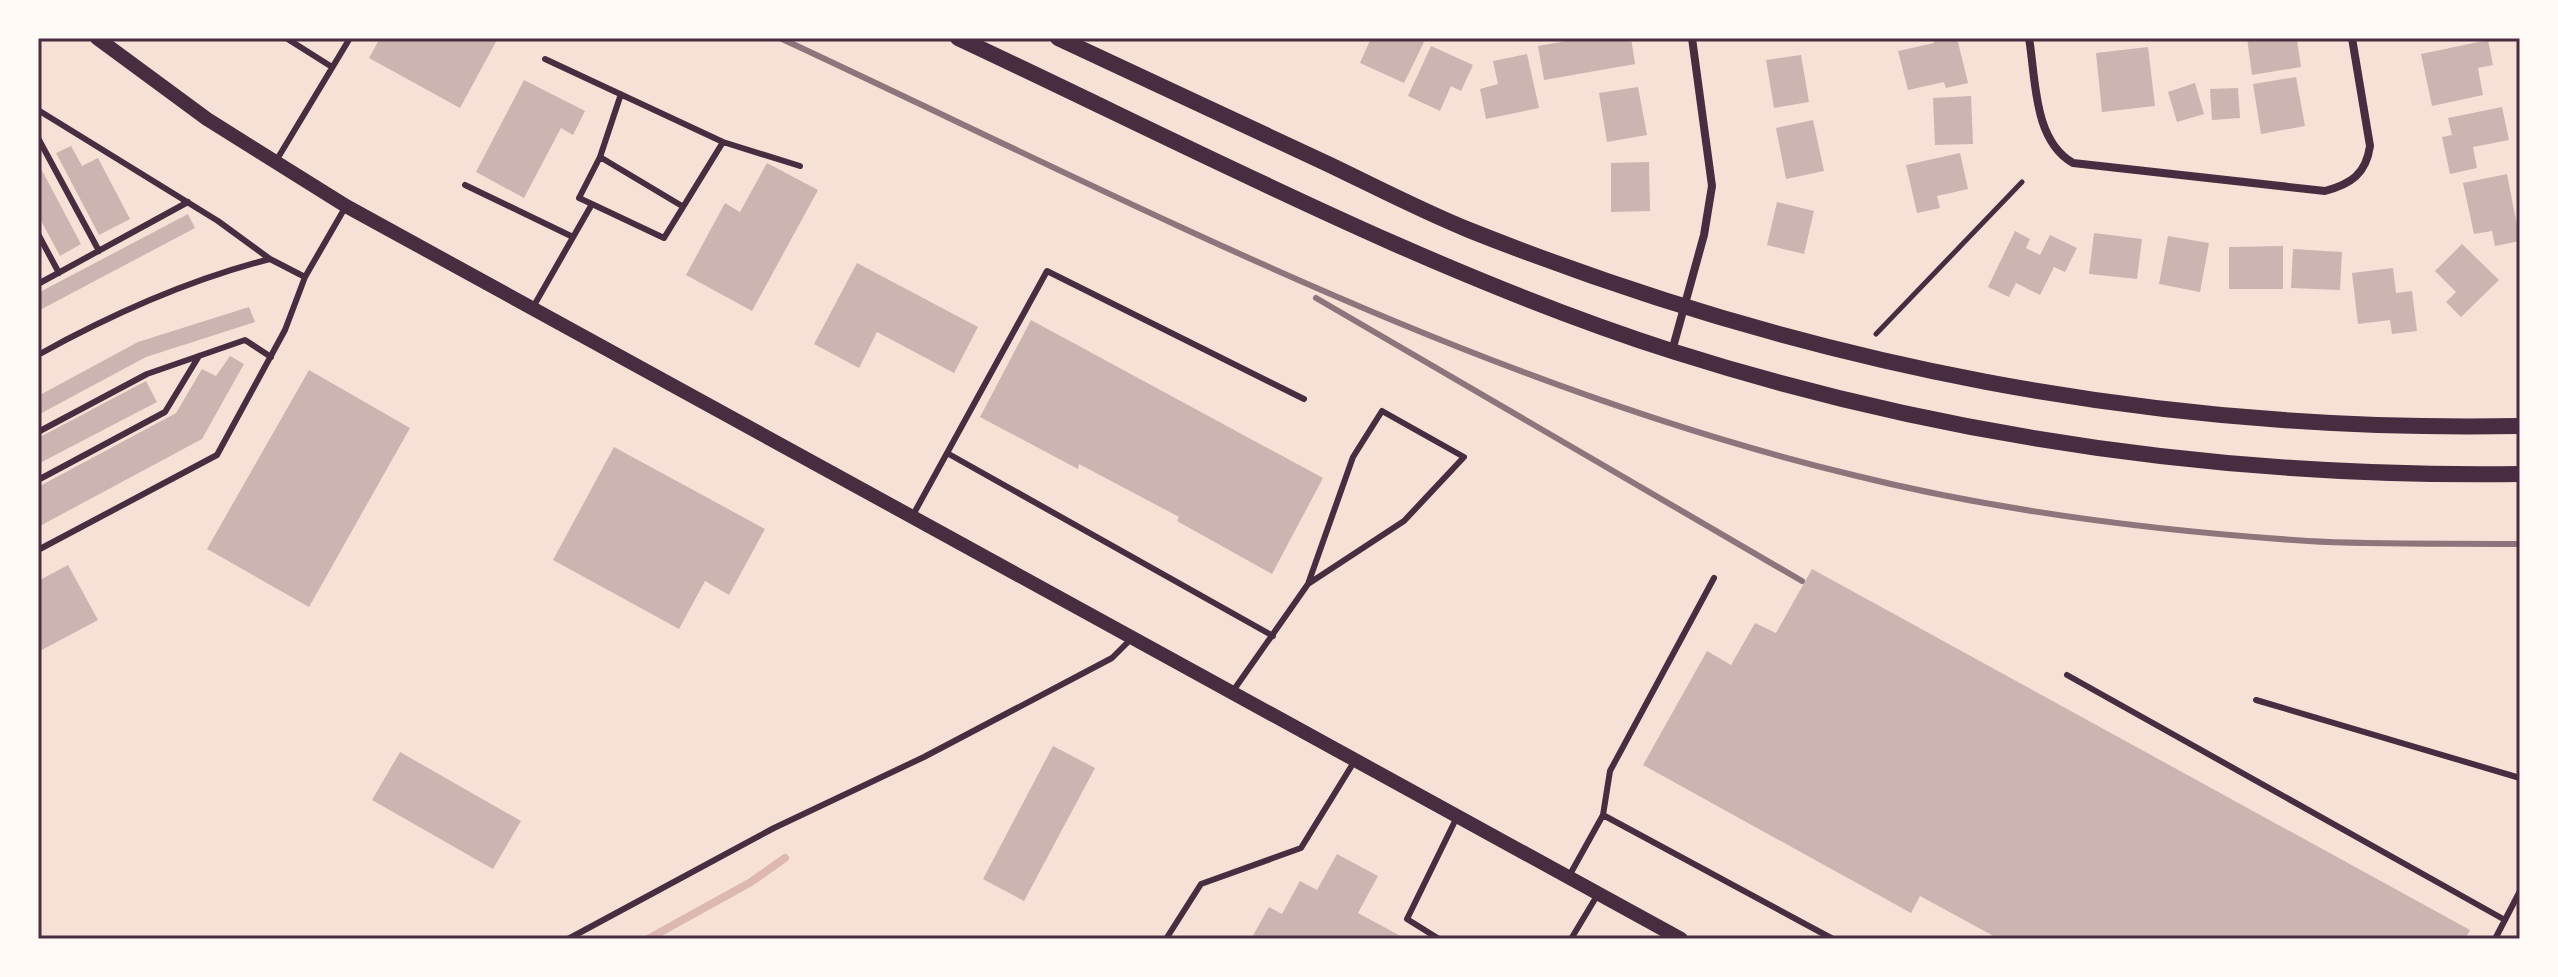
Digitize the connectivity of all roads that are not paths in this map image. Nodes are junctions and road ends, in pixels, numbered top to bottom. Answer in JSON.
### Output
{"nodes":[{"id":1,"x":97,"y":38,"type":"edge"},
{"id":2,"x":286,"y":38,"type":"edge"},
{"id":3,"x":350,"y":38,"type":"edge"},
{"id":4,"x":958,"y":38,"type":"edge"},
{"id":5,"x":1058,"y":38,"type":"edge"},
{"id":6,"x":1692,"y":38,"type":"edge"},
{"id":7,"x":2029,"y":38,"type":"edge"},
{"id":8,"x":2352,"y":38,"type":"edge"},
{"id":9,"x":545,"y":59,"type":"dead end"},
{"id":10,"x":332,"y":67,"type":"junction"},
{"id":11,"x":621,"y":94,"type":"junction"},
{"id":12,"x":38,"y":110,"type":"edge"},
{"id":13,"x":38,"y":138,"type":"edge"},
{"id":14,"x":723,"y":142,"type":"junction"},
{"id":15,"x":600,"y":157,"type":"junction"},
{"id":16,"x":274,"y":164,"type":"junction"},
{"id":17,"x":800,"y":166,"type":"dead end"},
{"id":18,"x":465,"y":185,"type":"dead end"},
{"id":19,"x":188,"y":202,"type":"junction"},
{"id":20,"x":592,"y":204,"type":"junction"},
{"id":21,"x":346,"y":206,"type":"junction"},
{"id":22,"x":682,"y":206,"type":"junction"},
{"id":23,"x":38,"y":234,"type":"edge"},
{"id":24,"x":573,"y":237,"type":"junction"},
{"id":25,"x":99,"y":251,"type":"junction"},
{"id":26,"x":270,"y":259,"type":"junction"},
{"id":27,"x":59,"y":273,"type":"junction"},
{"id":28,"x":305,"y":277,"type":"junction"},
{"id":29,"x":38,"y":284,"type":"edge"},
{"id":30,"x":1685,"y":308,"type":"junction"},
{"id":31,"x":532,"y":309,"type":"junction"},
{"id":32,"x":1672,"y":351,"type":"junction"},
{"id":33,"x":38,"y":355,"type":"edge"},
{"id":34,"x":199,"y":356,"type":"junction"},
{"id":35,"x":271,"y":357,"type":"junction"},
{"id":36,"x":1304,"y":399,"type":"dead end"},
{"id":37,"x":2520,"y":426,"type":"edge"},
{"id":38,"x":38,"y":432,"type":"edge"},
{"id":39,"x":947,"y":453,"type":"junction"},
{"id":40,"x":2520,"y":474,"type":"edge"},
{"id":41,"x":38,"y":480,"type":"edge"},
{"id":42,"x":911,"y":518,"type":"junction"},
{"id":43,"x":38,"y":550,"type":"edge"},
{"id":44,"x":1714,"y":578,"type":"dead end"},
{"id":45,"x":1308,"y":584,"type":"junction"},
{"id":46,"x":1273,"y":636,"type":"junction"},
{"id":47,"x":1131,"y":639,"type":"junction"},
{"id":48,"x":2067,"y":675,"type":"dead end"},
{"id":49,"x":1231,"y":694,"type":"junction"},
{"id":50,"x":2256,"y":700,"type":"dead end"},
{"id":51,"x":1355,"y":761,"type":"junction"},
{"id":52,"x":2520,"y":778,"type":"edge"},
{"id":53,"x":1603,"y":815,"type":"junction"},
{"id":54,"x":1457,"y":817,"type":"junction"},
{"id":55,"x":1568,"y":878,"type":"junction"},
{"id":56,"x":2520,"y":891,"type":"edge"},
{"id":57,"x":1598,"y":893,"type":"junction"},
{"id":58,"x":2505,"y":920,"type":"junction"},
{"id":59,"x":568,"y":939,"type":"edge"},
{"id":60,"x":1166,"y":939,"type":"edge"},
{"id":61,"x":1439,"y":939,"type":"edge"},
{"id":62,"x":1571,"y":939,"type":"edge"},
{"id":63,"x":1681,"y":939,"type":"edge"},
{"id":64,"x":1833,"y":939,"type":"edge"},
{"id":65,"x":2495,"y":939,"type":"edge"}],
"edges":[{"from":1,"to":16,"type":"street"},
{"from":2,"to":10,"type":"lane"},
{"from":3,"to":10,"type":"lane"},
{"from":4,"to":32,"type":"main road"},
{"from":5,"to":30,"type":"main road"},
{"from":6,"to":30,"type":"street"},
{"from":7,"to":8,"type":"street"},
{"from":9,"to":11,"type":"lane"},
{"from":10,"to":16,"type":"lane"},
{"from":11,"to":14,"type":"lane"},
{"from":11,"to":15,"type":"lane"},
{"from":12,"to":19,"type":"lane"},
{"from":13,"to":25,"type":"lane"},
{"from":14,"to":17,"type":"lane"},
{"from":14,"to":22,"type":"lane"},
{"from":15,"to":20,"type":"lane"},
{"from":15,"to":22,"type":"lane"},
{"from":16,"to":21,"type":"street"},
{"from":18,"to":24,"type":"lane"},
{"from":19,"to":25,"type":"lane"},
{"from":19,"to":26,"type":"lane"},
{"from":20,"to":22,"type":"lane"},
{"from":20,"to":24,"type":"lane"},
{"from":21,"to":28,"type":"lane"},
{"from":21,"to":31,"type":"street"},
{"from":23,"to":27,"type":"lane"},
{"from":24,"to":31,"type":"lane"},
{"from":25,"to":27,"type":"lane"},
{"from":26,"to":28,"type":"lane"},
{"from":26,"to":33,"type":"lane"},
{"from":27,"to":29,"type":"lane"},
{"from":28,"to":35,"type":"lane"},
{"from":30,"to":32,"type":"street"},
{"from":30,"to":37,"type":"main road"},
{"from":31,"to":42,"type":"street"},
{"from":32,"to":40,"type":"main road"},
{"from":34,"to":35,"type":"lane"},
{"from":34,"to":38,"type":"lane"},
{"from":34,"to":41,"type":"lane"},
{"from":35,"to":43,"type":"lane"},
{"from":36,"to":39,"type":"lane"},
{"from":39,"to":42,"type":"lane"},
{"from":39,"to":46,"type":"lane"},
{"from":42,"to":47,"type":"street"},
{"from":44,"to":53,"type":"lane"},
{"from":45,"to":45,"type":"lane"},
{"from":45,"to":46,"type":"lane"},
{"from":46,"to":49,"type":"lane"},
{"from":47,"to":49,"type":"street"},
{"from":47,"to":59,"type":"lane"},
{"from":48,"to":58,"type":"lane"},
{"from":49,"to":51,"type":"street"},
{"from":50,"to":52,"type":"lane"},
{"from":51,"to":54,"type":"street"},
{"from":51,"to":60,"type":"lane"},
{"from":53,"to":55,"type":"lane"},
{"from":53,"to":64,"type":"lane"},
{"from":54,"to":55,"type":"street"},
{"from":54,"to":61,"type":"lane"},
{"from":55,"to":57,"type":"street"},
{"from":56,"to":58,"type":"lane"},
{"from":57,"to":62,"type":"lane"},
{"from":57,"to":63,"type":"street"},
{"from":58,"to":65,"type":"lane"}]}
